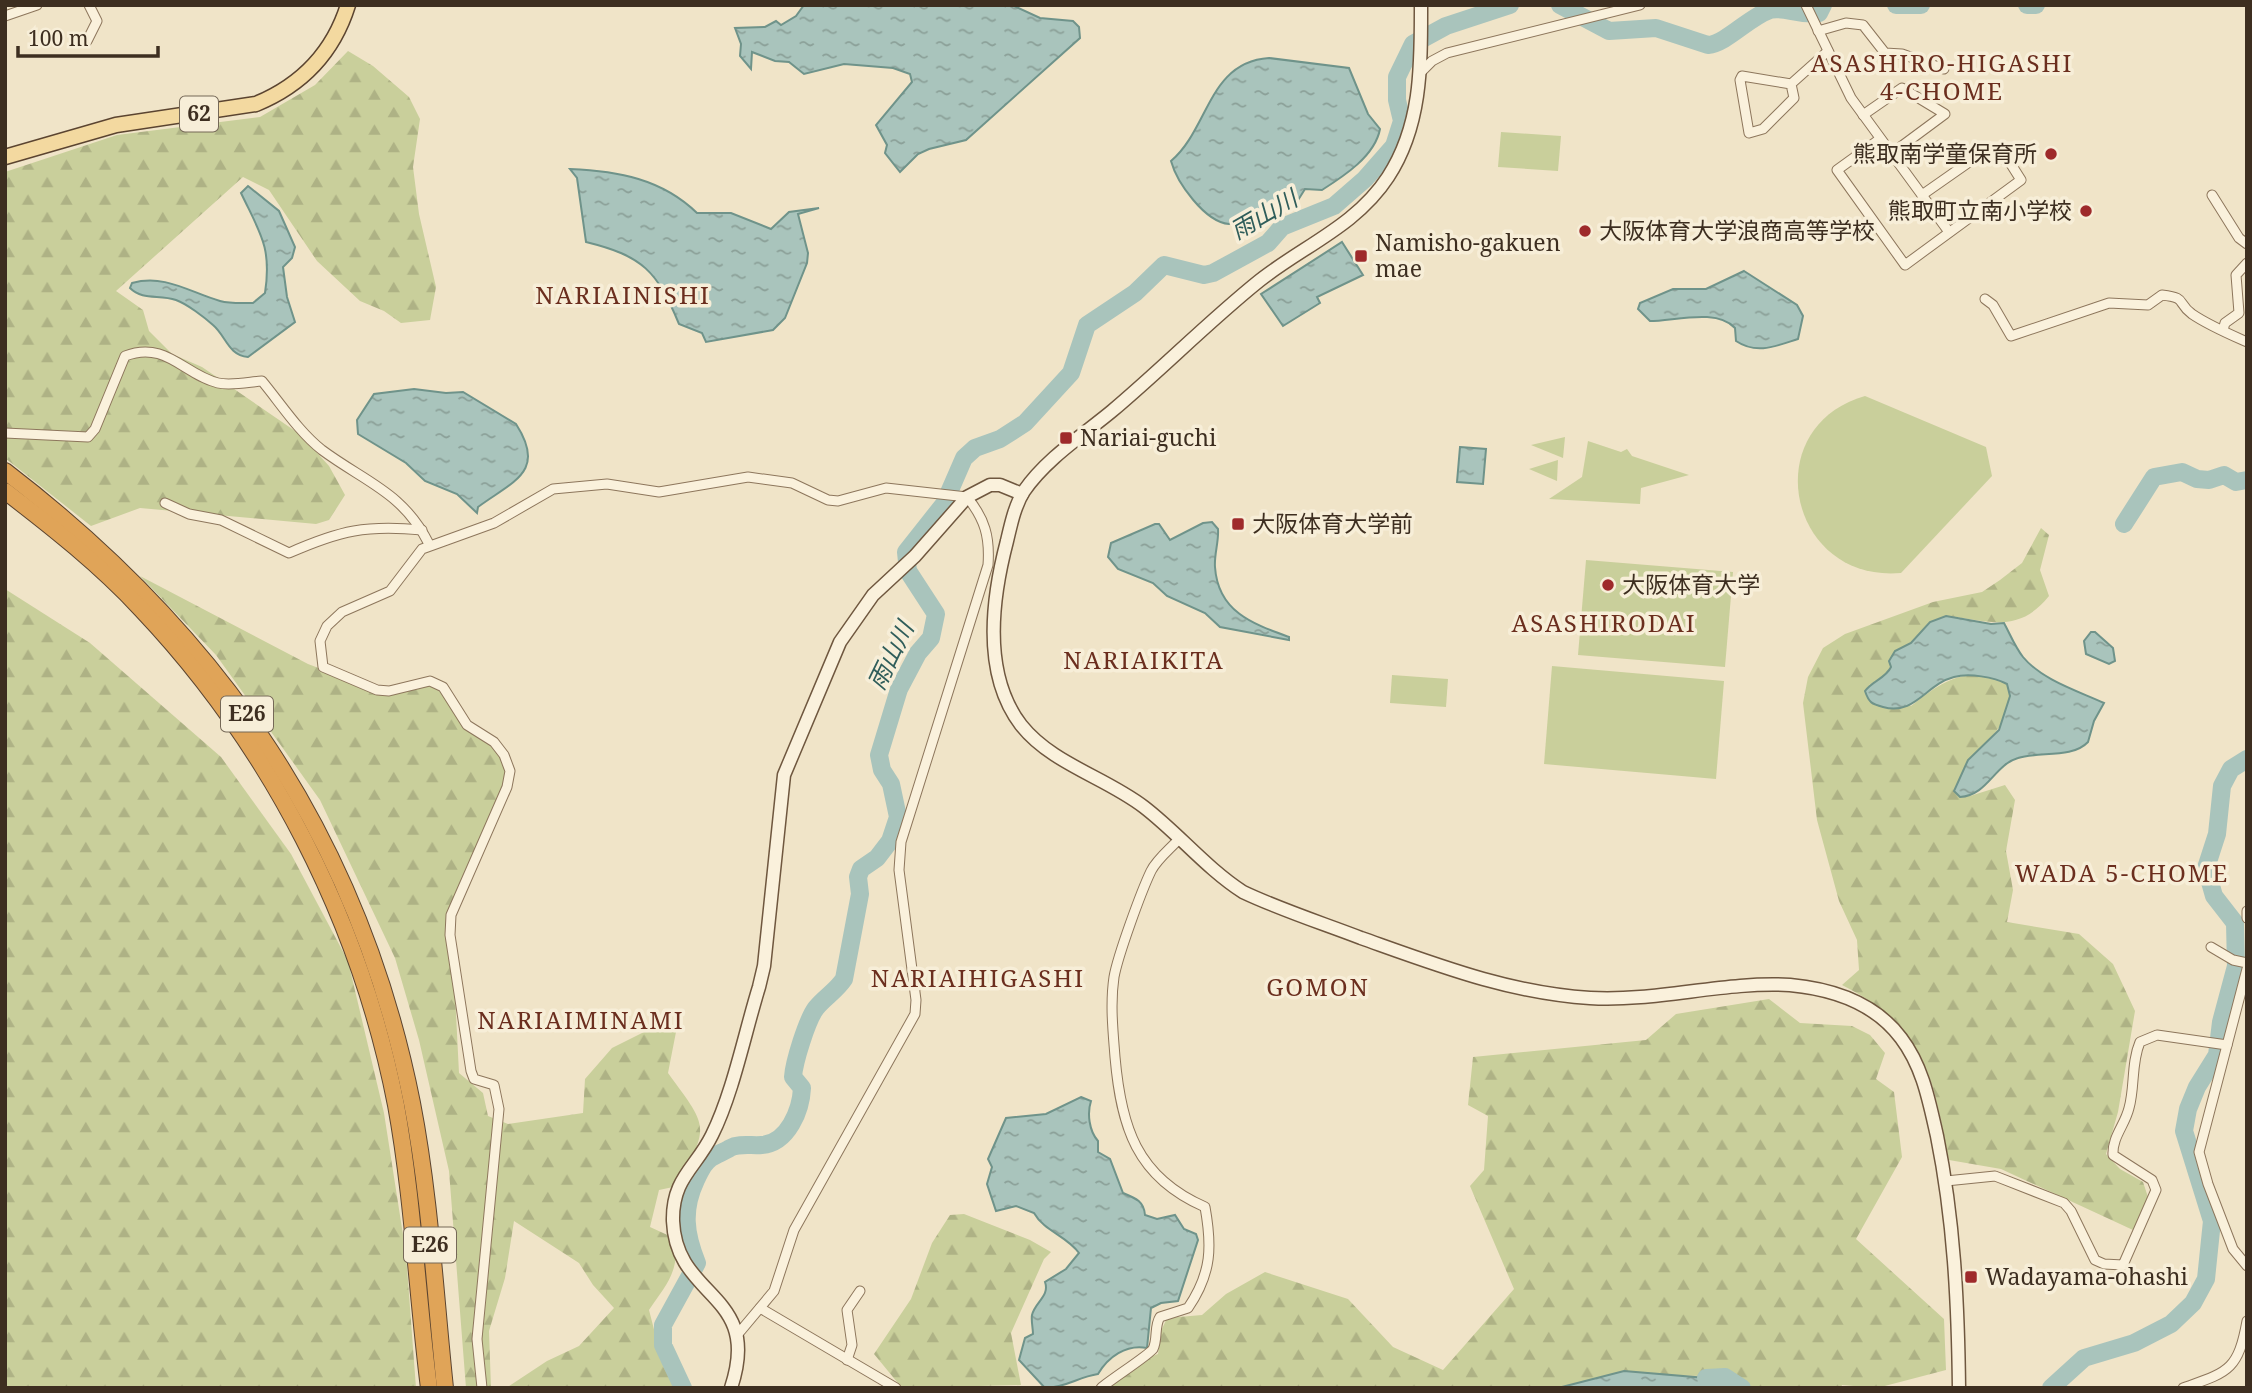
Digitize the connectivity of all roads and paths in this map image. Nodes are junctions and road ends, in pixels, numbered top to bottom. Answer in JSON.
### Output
{"nodes":[{"id":1,"x":37,"y":5,"type":"edge"},
{"id":2,"x":89,"y":5,"type":"edge"},
{"id":3,"x":348,"y":5,"type":"edge"},
{"id":4,"x":1421,"y":5,"type":"edge"},
{"id":5,"x":1640,"y":5,"type":"edge"},
{"id":6,"x":1806,"y":5,"type":"edge"},
{"id":7,"x":5,"y":16,"type":"edge"},
{"id":8,"x":1816,"y":28,"type":"junction"},
{"id":9,"x":87,"y":41,"type":"dead end"},
{"id":10,"x":1828,"y":51,"type":"junction"},
{"id":11,"x":1944,"y":69,"type":"dead end"},
{"id":12,"x":1421,"y":72,"type":"junction"},
{"id":13,"x":1791,"y":84,"type":"junction"},
{"id":14,"x":1863,"y":115,"type":"junction"},
{"id":15,"x":1880,"y":139,"type":"junction"},
{"id":16,"x":1891,"y":154,"type":"junction"},
{"id":17,"x":5,"y":157,"type":"edge"},
{"id":18,"x":1922,"y":195,"type":"junction"},
{"id":19,"x":2212,"y":195,"type":"dead end"},
{"id":20,"x":1949,"y":232,"type":"junction"},
{"id":21,"x":2247,"y":244,"type":"edge"},
{"id":22,"x":2247,"y":263,"type":"edge"},
{"id":23,"x":1985,"y":299,"type":"dead end"},
{"id":24,"x":2222,"y":330,"type":"junction"},
{"id":25,"x":2247,"y":342,"type":"edge"},
{"id":26,"x":5,"y":433,"type":"edge"},
{"id":27,"x":5,"y":471,"type":"edge"},
{"id":28,"x":5,"y":491,"type":"edge"},
{"id":29,"x":1022,"y":494,"type":"junction"},
{"id":30,"x":967,"y":497,"type":"junction"},
{"id":31,"x":165,"y":503,"type":"dead end"},
{"id":32,"x":422,"y":530,"type":"junction"},
{"id":33,"x":429,"y":544,"type":"junction"},
{"id":34,"x":1180,"y":839,"type":"junction"},
{"id":35,"x":2247,"y":911,"type":"edge"},
{"id":36,"x":2247,"y":918,"type":"edge"},
{"id":37,"x":2211,"y":947,"type":"dead end"},
{"id":38,"x":2242,"y":963,"type":"edge"},
{"id":39,"x":385,"y":1025,"type":"junction"},
{"id":40,"x":2225,"y":1045,"type":"junction"},
{"id":41,"x":404,"y":1104,"type":"junction"},
{"id":42,"x":1946,"y":1181,"type":"junction"},
{"id":43,"x":2247,"y":1266,"type":"edge"},
{"id":44,"x":860,"y":1291,"type":"dead end"},
{"id":45,"x":760,"y":1308,"type":"junction"},
{"id":46,"x":2247,"y":1321,"type":"edge"},
{"id":47,"x":738,"y":1334,"type":"junction"},
{"id":48,"x":847,"y":1360,"type":"junction"},
{"id":49,"x":429,"y":1388,"type":"edge"},
{"id":50,"x":445,"y":1388,"type":"edge"},
{"id":51,"x":482,"y":1388,"type":"edge"},
{"id":52,"x":731,"y":1388,"type":"edge"},
{"id":53,"x":896,"y":1388,"type":"edge"},
{"id":54,"x":1101,"y":1388,"type":"edge"},
{"id":55,"x":1959,"y":1388,"type":"edge"},
{"id":56,"x":2183,"y":1388,"type":"edge"}],
"edges":[{"from":1,"to":7,"type":"street"},
{"from":2,"to":9,"type":"street"},
{"from":3,"to":17,"type":"main road","number":"62"},
{"from":4,"to":12,"type":"street"},
{"from":5,"to":12,"type":"street"},
{"from":6,"to":8,"type":"street"},
{"from":8,"to":10,"type":"street"},
{"from":8,"to":11,"type":"street"},
{"from":10,"to":13,"type":"street"},
{"from":10,"to":14,"type":"street"},
{"from":12,"to":29,"type":"street"},
{"from":13,"to":13,"type":"street"},
{"from":14,"to":15,"type":"street"},
{"from":14,"to":16,"type":"street"},
{"from":15,"to":16,"type":"street"},
{"from":15,"to":20,"type":"street"},
{"from":16,"to":18,"type":"street"},
{"from":18,"to":20,"type":"street"},
{"from":18,"to":20,"type":"street"},
{"from":19,"to":21,"type":"street"},
{"from":22,"to":24,"type":"street"},
{"from":23,"to":24,"type":"street"},
{"from":24,"to":25,"type":"street"},
{"from":26,"to":32,"type":"street"},
{"from":27,"to":39,"type":"highway","number":"E26"},
{"from":28,"to":39,"type":"highway","number":"E26"},
{"from":29,"to":30,"type":"street"},
{"from":29,"to":34,"type":"street"},
{"from":30,"to":33,"type":"street"},
{"from":30,"to":45,"type":"street"},
{"from":30,"to":47,"type":"street"},
{"from":31,"to":32,"type":"street"},
{"from":32,"to":33,"type":"street"},
{"from":33,"to":51,"type":"street"},
{"from":34,"to":42,"type":"street"},
{"from":34,"to":54,"type":"street"},
{"from":35,"to":36,"type":"street"},
{"from":37,"to":38,"type":"street"},
{"from":38,"to":40,"type":"street"},
{"from":39,"to":41,"type":"highway","number":"E26"},
{"from":40,"to":42,"type":"street"},
{"from":40,"to":43,"type":"street"},
{"from":41,"to":49,"type":"highway","number":"E26"},
{"from":41,"to":50,"type":"highway","number":"E26"},
{"from":42,"to":55,"type":"street"},
{"from":44,"to":48,"type":"street"},
{"from":45,"to":47,"type":"street"},
{"from":45,"to":48,"type":"street"},
{"from":46,"to":56,"type":"street"},
{"from":47,"to":52,"type":"street"},
{"from":48,"to":53,"type":"street"}]}
